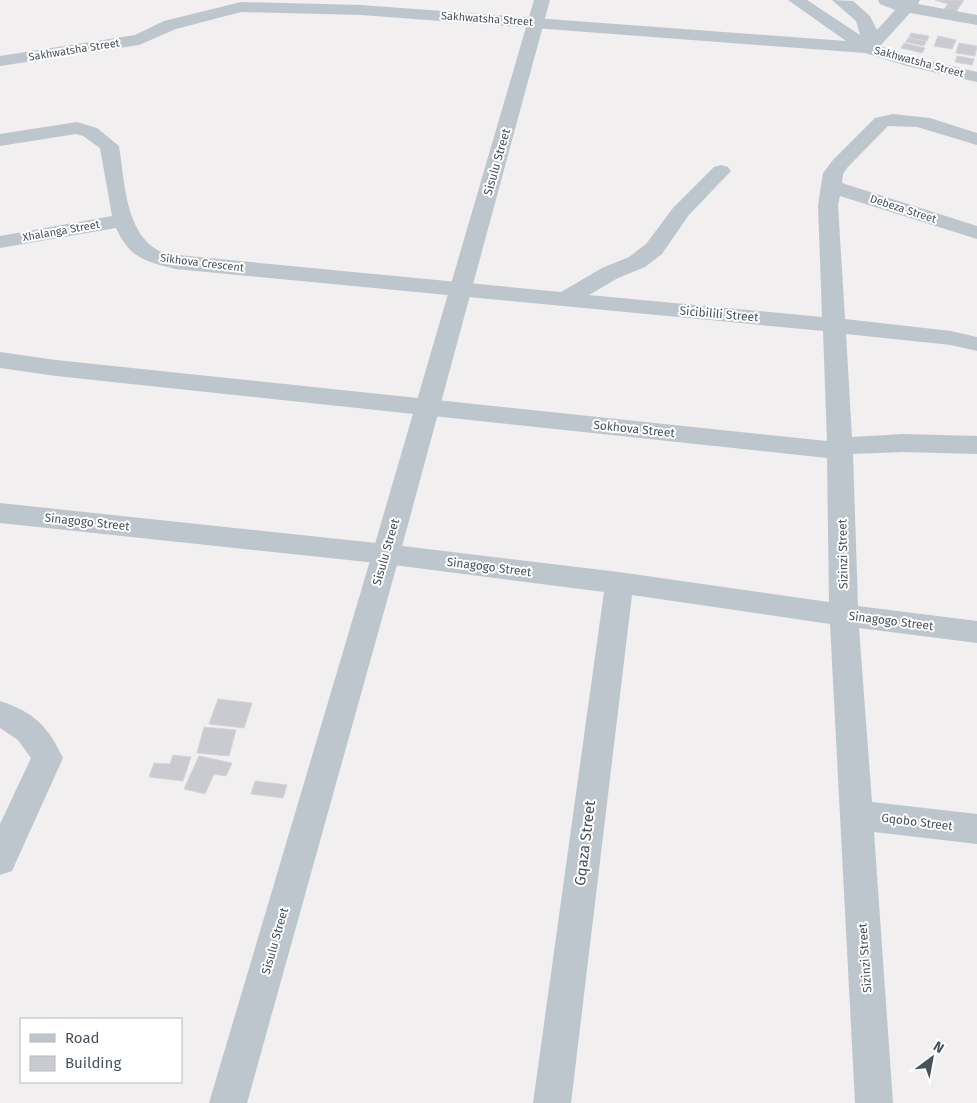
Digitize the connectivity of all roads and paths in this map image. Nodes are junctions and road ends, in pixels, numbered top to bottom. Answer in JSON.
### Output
{"nodes":[{"id":1,"x":268,"y":0,"type":"edge"},
{"id":2,"x":796,"y":0,"type":"edge"},
{"id":3,"x":840,"y":0,"type":"edge"},
{"id":4,"x":886,"y":0,"type":"edge"},
{"id":5,"x":909,"y":3,"type":"edge"},
{"id":6,"x":241,"y":7,"type":"junction"},
{"id":7,"x":539,"y":11,"type":"edge"},
{"id":8,"x":977,"y":20,"type":"edge"},
{"id":9,"x":867,"y":48,"type":"junction"},
{"id":10,"x":0,"y":61,"type":"edge"},
{"id":11,"x":977,"y":77,"type":"edge"},
{"id":12,"x":977,"y":139,"type":"edge"},
{"id":13,"x":0,"y":140,"type":"edge"},
{"id":14,"x":721,"y":172,"type":"dead end"},
{"id":15,"x":830,"y":186,"type":"junction"},
{"id":16,"x":123,"y":220,"type":"junction"},
{"id":17,"x":977,"y":233,"type":"edge"},
{"id":18,"x":0,"y":242,"type":"edge"},
{"id":19,"x":460,"y":290,"type":"junction"},
{"id":20,"x":564,"y":300,"type":"junction"},
{"id":21,"x":834,"y":325,"type":"junction"},
{"id":22,"x":977,"y":344,"type":"edge"},
{"id":23,"x":0,"y":360,"type":"edge"},
{"id":24,"x":427,"y":407,"type":"junction"},
{"id":25,"x":977,"y":445,"type":"edge"},
{"id":26,"x":840,"y":448,"type":"junction"},
{"id":27,"x":0,"y":513,"type":"edge"},
{"id":28,"x":386,"y":554,"type":"junction"},
{"id":29,"x":619,"y":583,"type":"junction"},
{"id":30,"x":844,"y":615,"type":"junction"},
{"id":31,"x":977,"y":632,"type":"edge"},
{"id":32,"x":0,"y":714,"type":"edge"},
{"id":33,"x":856,"y":815,"type":"junction"},
{"id":34,"x":977,"y":829,"type":"edge"},
{"id":35,"x":0,"y":860,"type":"edge"},
{"id":36,"x":228,"y":1103,"type":"edge"},
{"id":37,"x":552,"y":1103,"type":"edge"},
{"id":38,"x":874,"y":1103,"type":"edge"}],
"edges":[{"from":1,"to":6,"type":"street"},
{"from":2,"to":9,"type":"street"},
{"from":3,"to":9,"type":"street"},
{"from":4,"to":5,"type":"street"},
{"from":5,"to":8,"type":"street"},
{"from":5,"to":9,"type":"street"},
{"from":6,"to":7,"type":"street","name":"Sakhwatsha Street"},
{"from":6,"to":10,"type":"street","name":"Sakhwatsha Street"},
{"from":7,"to":9,"type":"street","name":"Sakhwatsha Street"},
{"from":7,"to":19,"type":"street","name":"Sisulu Street"},
{"from":9,"to":11,"type":"street","name":"Sakhwatsha Street"},
{"from":12,"to":15,"type":"street","name":"Sizinzi Street"},
{"from":13,"to":16,"type":"street","name":"Sikhova Crescent"},
{"from":14,"to":20,"type":"street"},
{"from":15,"to":17,"type":"street","name":"Debeza Street"},
{"from":15,"to":21,"type":"street","name":"Sizinzi Street"},
{"from":16,"to":18,"type":"street","name":"Xhalanga Street"},
{"from":16,"to":19,"type":"street","name":"Sikhova Crescent"},
{"from":19,"to":20,"type":"street","name":"Sicibilili Street"},
{"from":19,"to":24,"type":"street","name":"Sisulu Street"},
{"from":20,"to":21,"type":"street","name":"Sicibilili Street"},
{"from":21,"to":22,"type":"street","name":"Sicibilili Street"},
{"from":21,"to":26,"type":"street","name":"Sizinzi Street"},
{"from":23,"to":24,"type":"street"},
{"from":24,"to":26,"type":"street","name":"Sokhova Street"},
{"from":24,"to":28,"type":"street","name":"Sisulu Street"},
{"from":25,"to":26,"type":"street","name":"Sokhova Street"},
{"from":26,"to":30,"type":"street","name":"Sizinzi Street"},
{"from":27,"to":28,"type":"street","name":"Sinagogo Street"},
{"from":28,"to":29,"type":"street","name":"Sinagogo Street"},
{"from":28,"to":36,"type":"street","name":"Sisulu Street"},
{"from":29,"to":30,"type":"street","name":"Sinagogo Street"},
{"from":29,"to":37,"type":"street","name":"Gqaza Street"},
{"from":30,"to":31,"type":"street","name":"Sinagogo Street"},
{"from":30,"to":33,"type":"street","name":"Sizinzi Street"},
{"from":32,"to":35,"type":"street"},
{"from":33,"to":34,"type":"street","name":"Gqobo Street"},
{"from":33,"to":38,"type":"street","name":"Sizinzi Street"}]}
